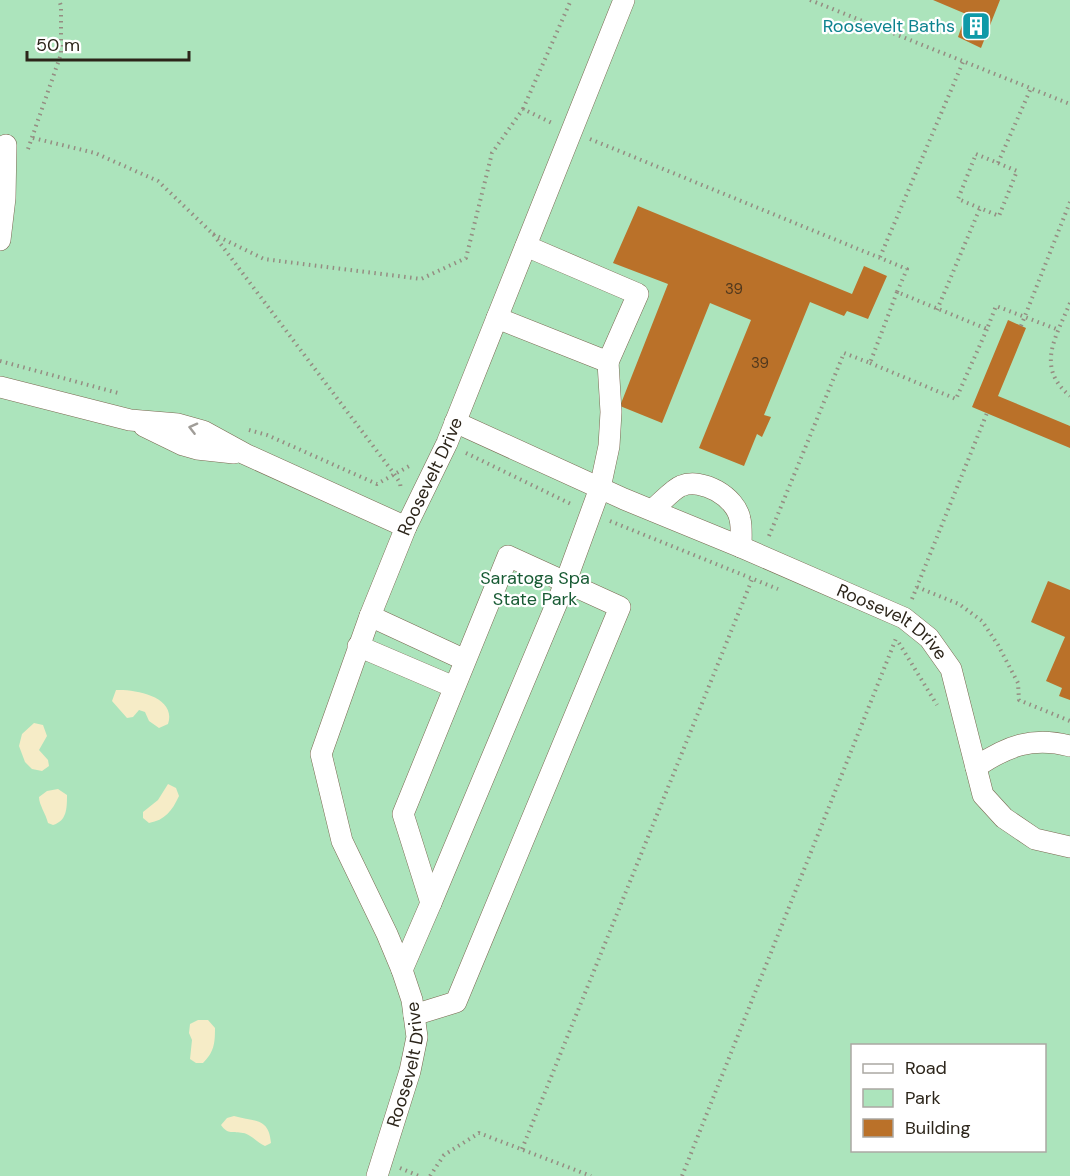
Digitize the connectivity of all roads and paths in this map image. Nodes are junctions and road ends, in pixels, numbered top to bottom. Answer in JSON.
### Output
{"nodes":[{"id":1,"x":59,"y":0,"type":"edge"},
{"id":2,"x":571,"y":0,"type":"edge"},
{"id":3,"x":624,"y":0,"type":"edge"},
{"id":4,"x":810,"y":0,"type":"edge"},
{"id":5,"x":963,"y":62,"type":"junction"},
{"id":6,"x":1031,"y":88,"type":"junction"},
{"id":7,"x":1070,"y":104,"type":"edge"},
{"id":8,"x":523,"y":109,"type":"junction"},
{"id":9,"x":571,"y":132,"type":"junction"},
{"id":10,"x":6,"y":145,"type":"dead end"},
{"id":11,"x":998,"y":163,"type":"junction"},
{"id":12,"x":1070,"y":202,"type":"edge"},
{"id":13,"x":980,"y":208,"type":"junction"},
{"id":14,"x":213,"y":234,"type":"junction"},
{"id":15,"x":0,"y":240,"type":"edge"},
{"id":16,"x":526,"y":246,"type":"junction"},
{"id":17,"x":880,"y":258,"type":"junction"},
{"id":18,"x":897,"y":292,"type":"junction"},
{"id":19,"x":1070,"y":303,"type":"edge"},
{"id":20,"x":937,"y":310,"type":"junction"},
{"id":21,"x":1025,"y":317,"type":"junction"},
{"id":22,"x":497,"y":318,"type":"junction"},
{"id":23,"x":1021,"y":326,"type":"dead end"},
{"id":24,"x":987,"y":330,"type":"junction"},
{"id":25,"x":1059,"y":330,"type":"junction"},
{"id":26,"x":608,"y":362,"type":"junction"},
{"id":27,"x":870,"y":363,"type":"junction"},
{"id":28,"x":0,"y":387,"type":"edge"},
{"id":29,"x":1070,"y":396,"type":"edge"},
{"id":30,"x":987,"y":413,"type":"dead end"},
{"id":31,"x":455,"y":423,"type":"junction"},
{"id":32,"x":476,"y":458,"type":"dead end"},
{"id":33,"x":600,"y":488,"type":"junction"},
{"id":34,"x":402,"y":494,"type":"dead end"},
{"id":35,"x":652,"y":510,"type":"junction"},
{"id":36,"x":591,"y":513,"type":"junction"},
{"id":37,"x":406,"y":527,"type":"junction"},
{"id":38,"x":741,"y":547,"type":"junction"},
{"id":39,"x":761,"y":557,"type":"junction"},
{"id":40,"x":753,"y":578,"type":"junction"},
{"id":41,"x":566,"y":581,"type":"junction"},
{"id":42,"x":917,"y":587,"type":"junction"},
{"id":43,"x":786,"y":592,"type":"dead end"},
{"id":44,"x":369,"y":616,"type":"junction"},
{"id":45,"x":904,"y":618,"type":"junction"},
{"id":46,"x":885,"y":634,"type":"dead end"},
{"id":47,"x":896,"y":638,"type":"junction"},
{"id":48,"x":358,"y":646,"type":"junction"},
{"id":49,"x":465,"y":660,"type":"junction"},
{"id":50,"x":454,"y":687,"type":"junction"},
{"id":51,"x":940,"y":711,"type":"dead end"},
{"id":52,"x":1070,"y":721,"type":"edge"},
{"id":53,"x":1070,"y":746,"type":"edge"},
{"id":54,"x":976,"y":767,"type":"junction"},
{"id":55,"x":1070,"y":847,"type":"edge"},
{"id":56,"x":431,"y":903,"type":"junction"},
{"id":57,"x":402,"y":970,"type":"junction"},
{"id":58,"x":414,"y":1015,"type":"junction"},
{"id":59,"x":522,"y":1149,"type":"junction"},
{"id":60,"x":377,"y":1176,"type":"edge"},
{"id":61,"x":430,"y":1176,"type":"edge"},
{"id":62,"x":591,"y":1176,"type":"edge"},
{"id":63,"x":682,"y":1176,"type":"edge"}],
"edges":[{"from":1,"to":14,"type":"path"},
{"from":2,"to":8,"type":"path"},
{"from":3,"to":9,"type":"street"},
{"from":4,"to":5,"type":"path"},
{"from":5,"to":6,"type":"path"},
{"from":5,"to":17,"type":"path"},
{"from":6,"to":7,"type":"path"},
{"from":6,"to":11,"type":"path"},
{"from":8,"to":9,"type":"path"},
{"from":8,"to":14,"type":"path"},
{"from":9,"to":16,"type":"street"},
{"from":9,"to":17,"type":"path"},
{"from":10,"to":15,"type":"street"},
{"from":11,"to":13,"type":"path"},
{"from":11,"to":13,"type":"path"},
{"from":12,"to":21,"type":"path"},
{"from":13,"to":20,"type":"path"},
{"from":14,"to":34,"type":"path"},
{"from":16,"to":22,"type":"street"},
{"from":16,"to":26,"type":"street"},
{"from":17,"to":18,"type":"path"},
{"from":18,"to":20,"type":"path"},
{"from":18,"to":27,"type":"path"},
{"from":19,"to":25,"type":"path"},
{"from":20,"to":24,"type":"path"},
{"from":21,"to":23,"type":"path"},
{"from":21,"to":24,"type":"path"},
{"from":21,"to":25,"type":"path"},
{"from":22,"to":26,"type":"street"},
{"from":22,"to":31,"type":"street"},
{"from":24,"to":27,"type":"path"},
{"from":25,"to":29,"type":"path"},
{"from":26,"to":33,"type":"street"},
{"from":27,"to":39,"type":"path"},
{"from":28,"to":37,"type":"street"},
{"from":30,"to":42,"type":"path"},
{"from":31,"to":33,"type":"street","name":"Roosevelt Drive"},
{"from":31,"to":37,"type":"street","name":"Roosevelt Drive"},
{"from":32,"to":36,"type":"path"},
{"from":33,"to":35,"type":"street","name":"Roosevelt Drive"},
{"from":33,"to":36,"type":"street"},
{"from":35,"to":38,"type":"street","name":"Roosevelt Drive"},
{"from":35,"to":38,"type":"street"},
{"from":36,"to":40,"type":"path"},
{"from":36,"to":41,"type":"street"},
{"from":37,"to":44,"type":"street","name":"Roosevelt Drive"},
{"from":38,"to":39,"type":"street","name":"Roosevelt Drive"},
{"from":39,"to":40,"type":"path"},
{"from":39,"to":45,"type":"street","name":"Roosevelt Drive"},
{"from":40,"to":43,"type":"path"},
{"from":40,"to":59,"type":"path"},
{"from":41,"to":49,"type":"street"},
{"from":41,"to":56,"type":"street"},
{"from":41,"to":58,"type":"street"},
{"from":42,"to":45,"type":"path"},
{"from":42,"to":52,"type":"path"},
{"from":44,"to":48,"type":"street","name":"Roosevelt Drive"},
{"from":44,"to":49,"type":"street"},
{"from":45,"to":47,"type":"path"},
{"from":45,"to":54,"type":"street","name":"Roosevelt Drive"},
{"from":46,"to":47,"type":"path"},
{"from":47,"to":51,"type":"path"},
{"from":47,"to":63,"type":"path"},
{"from":48,"to":50,"type":"street"},
{"from":48,"to":57,"type":"street","name":"Roosevelt Drive"},
{"from":49,"to":50,"type":"street"},
{"from":50,"to":56,"type":"street"},
{"from":53,"to":54,"type":"street"},
{"from":54,"to":55,"type":"street","name":"Roosevelt Drive"},
{"from":56,"to":57,"type":"street"},
{"from":57,"to":58,"type":"street","name":"Roosevelt Drive"},
{"from":58,"to":60,"type":"street","name":"Roosevelt Drive"},
{"from":59,"to":61,"type":"path"},
{"from":59,"to":62,"type":"path"}]}
